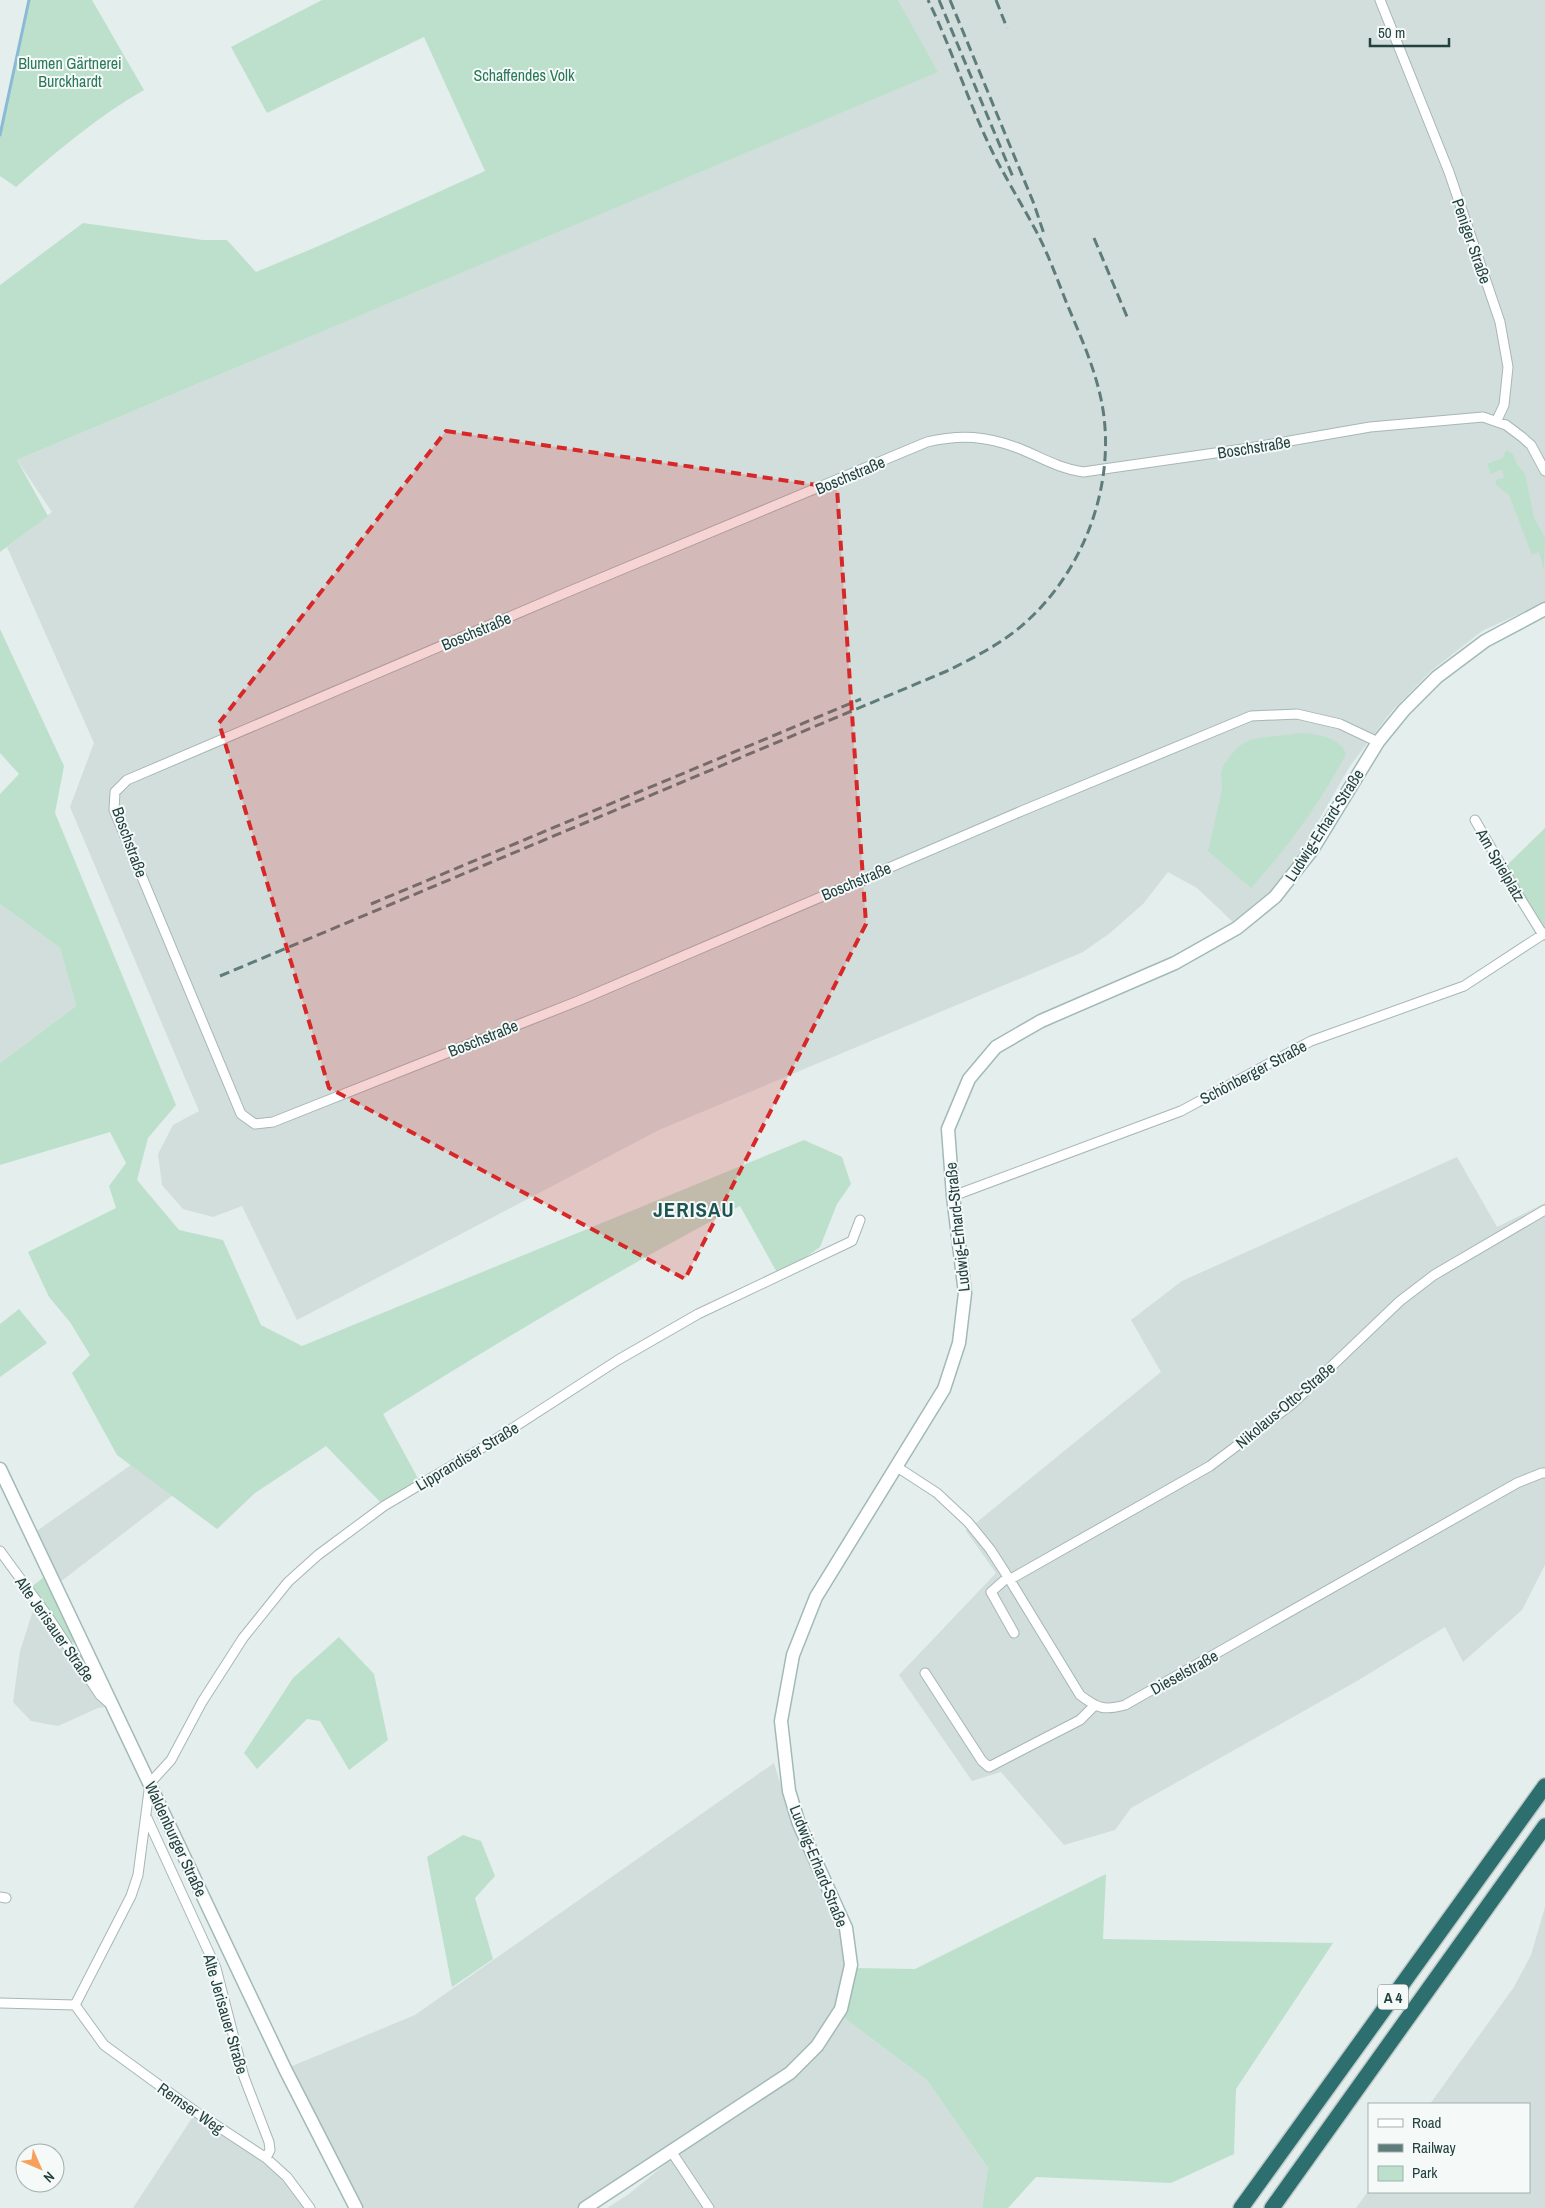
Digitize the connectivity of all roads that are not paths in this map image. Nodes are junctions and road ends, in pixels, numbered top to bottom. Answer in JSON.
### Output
{"nodes":[{"id":1,"x":1380,"y":0,"type":"edge"},
{"id":2,"x":1497,"y":420,"type":"junction"},
{"id":3,"x":1545,"y":471,"type":"edge"},
{"id":4,"x":1545,"y":610,"type":"edge"},
{"id":5,"x":1378,"y":742,"type":"junction"},
{"id":6,"x":1475,"y":820,"type":"dead end"},
{"id":7,"x":1544,"y":934,"type":"edge"},
{"id":8,"x":953,"y":1196,"type":"junction"},
{"id":9,"x":1545,"y":1210,"type":"edge"},
{"id":10,"x":860,"y":1220,"type":"dead end"},
{"id":11,"x":897,"y":1467,"type":"junction"},
{"id":12,"x":0,"y":1469,"type":"edge"},
{"id":13,"x":1545,"y":1473,"type":"edge"},
{"id":14,"x":0,"y":1551,"type":"edge"},
{"id":15,"x":1009,"y":1578,"type":"junction"},
{"id":16,"x":1014,"y":1633,"type":"dead end"},
{"id":17,"x":925,"y":1673,"type":"dead end"},
{"id":18,"x":112,"y":1706,"type":"junction"},
{"id":19,"x":1094,"y":1706,"type":"junction"},
{"id":20,"x":150,"y":1783,"type":"junction"},
{"id":21,"x":1545,"y":1786,"type":"edge"},
{"id":22,"x":146,"y":1818,"type":"junction"},
{"id":23,"x":1545,"y":1826,"type":"edge"},
{"id":24,"x":0,"y":2003,"type":"edge"},
{"id":25,"x":75,"y":2005,"type":"junction"},
{"id":26,"x":671,"y":2151,"type":"junction"},
{"id":27,"x":266,"y":2158,"type":"junction"},
{"id":28,"x":310,"y":2208,"type":"edge"},
{"id":29,"x":356,"y":2208,"type":"edge"},
{"id":30,"x":585,"y":2208,"type":"edge"},
{"id":31,"x":709,"y":2208,"type":"edge"},
{"id":32,"x":1241,"y":2208,"type":"edge"},
{"id":33,"x":1272,"y":2208,"type":"edge"}],
"edges":[{"from":1,"to":2,"type":"street","name":"Peniger Straße"},
{"from":2,"to":3,"type":"street"},
{"from":2,"to":5,"type":"street","name":"Boschstraße"},
{"from":4,"to":5,"type":"street","name":"Ludwig-Erhard-Straße"},
{"from":5,"to":8,"type":"street","name":"Ludwig-Erhard-Straße"},
{"from":6,"to":7,"type":"street","name":"Am Spielplatz"},
{"from":7,"to":8,"type":"street","name":"Schönberger Straße"},
{"from":8,"to":11,"type":"street","name":"Ludwig-Erhard-Straße"},
{"from":9,"to":15,"type":"street","name":"Nikolaus-Otto-Straße"},
{"from":10,"to":20,"type":"street","name":"Lipprandiser Straße"},
{"from":11,"to":15,"type":"street"},
{"from":11,"to":26,"type":"street","name":"Ludwig-Erhard-Straße"},
{"from":12,"to":18,"type":"street","name":"Waldenburger Straße"},
{"from":13,"to":19,"type":"street","name":"Dieselstraße"},
{"from":14,"to":18,"type":"street","name":"Alte Jerisauer Straße"},
{"from":15,"to":16,"type":"street","name":"Nikolaus-Otto-Straße"},
{"from":15,"to":19,"type":"street"},
{"from":17,"to":19,"type":"street"},
{"from":18,"to":20,"type":"street","name":"Waldenburger Straße"},
{"from":20,"to":22,"type":"street"},
{"from":20,"to":29,"type":"street","name":"Waldenburger Straße"},
{"from":21,"to":32,"type":"highway","number":"A 4"},
{"from":22,"to":25,"type":"street"},
{"from":22,"to":27,"type":"street","name":"Alte Jerisauer Straße"},
{"from":23,"to":33,"type":"highway","number":"A 4"},
{"from":24,"to":25,"type":"street"},
{"from":25,"to":27,"type":"street","name":"Remser Weg"},
{"from":26,"to":30,"type":"street","name":"Ludwig-Erhard-Straße"},
{"from":26,"to":31,"type":"street"},
{"from":27,"to":28,"type":"street","name":"Remser Weg"}]}
